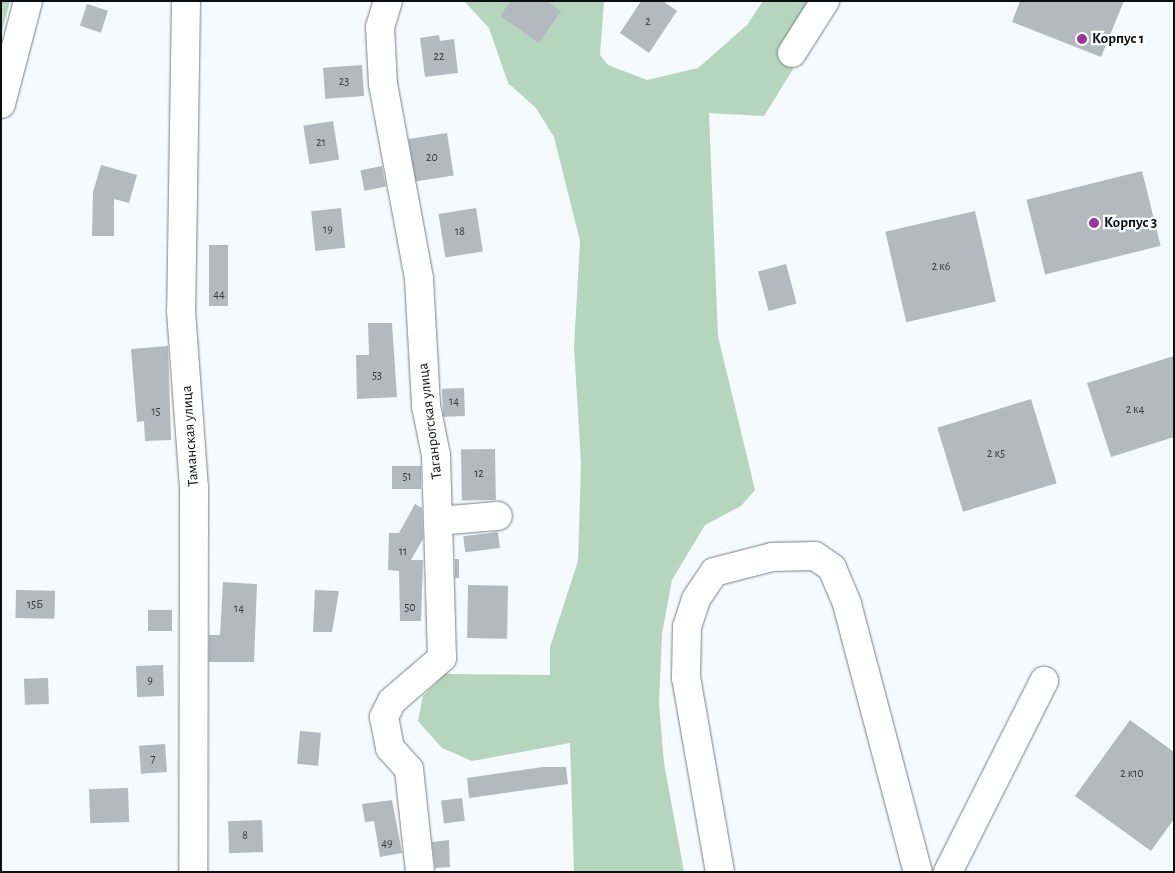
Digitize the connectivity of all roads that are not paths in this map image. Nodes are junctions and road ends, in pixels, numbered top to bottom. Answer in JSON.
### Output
{"nodes":[{"id":1,"x":28,"y":1,"type":"edge"},
{"id":2,"x":186,"y":1,"type":"edge"},
{"id":3,"x":388,"y":1,"type":"edge"},
{"id":4,"x":825,"y":1,"type":"edge"},
{"id":5,"x":792,"y":53,"type":"dead end"},
{"id":6,"x":1,"y":104,"type":"edge"},
{"id":7,"x":498,"y":516,"type":"dead end"},
{"id":8,"x":438,"y":521,"type":"junction"},
{"id":9,"x":1044,"y":681,"type":"dead end"},
{"id":10,"x":193,"y":872,"type":"edge"},
{"id":11,"x":420,"y":872,"type":"edge"},
{"id":12,"x":720,"y":872,"type":"edge"},
{"id":13,"x":918,"y":872,"type":"edge"},
{"id":14,"x":948,"y":872,"type":"edge"}],
"edges":[{"from":1,"to":6,"type":"lane"},
{"from":2,"to":10,"type":"lane","name":"Таманская улица"},
{"from":3,"to":8,"type":"lane","name":"Таганрогская улица"},
{"from":4,"to":5,"type":"lane"},
{"from":7,"to":8,"type":"lane"},
{"from":8,"to":11,"type":"lane","name":"Таганрогская улица"},
{"from":9,"to":14,"type":"lane"},
{"from":12,"to":13,"type":"lane"}]}
